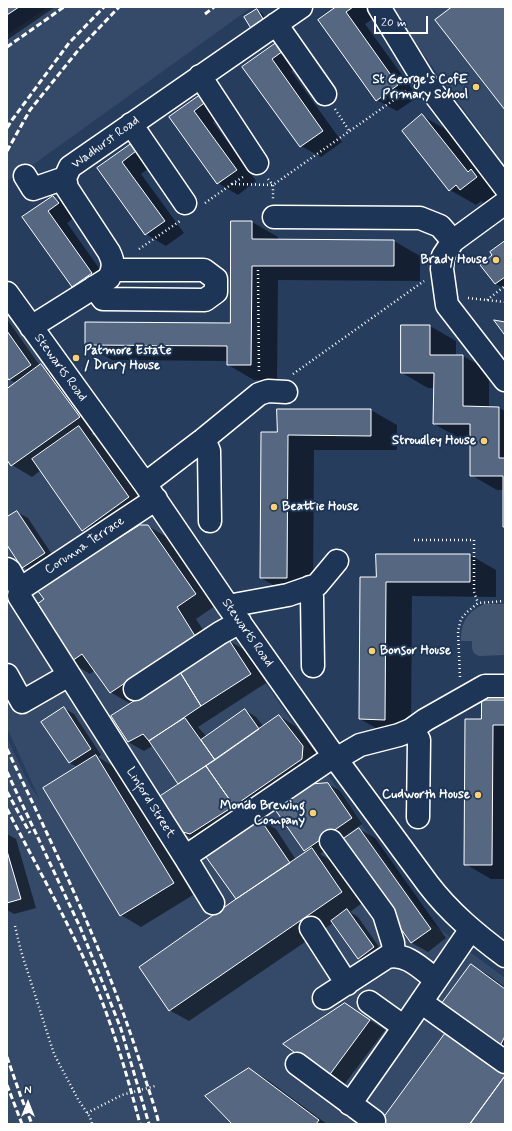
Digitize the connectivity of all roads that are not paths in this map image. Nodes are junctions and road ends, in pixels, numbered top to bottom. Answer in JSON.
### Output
{"nodes":[{"id":1,"x":301,"y":7,"type":"edge"},
{"id":2,"x":378,"y":7,"type":"edge"},
{"id":3,"x":276,"y":24,"type":"junction"},
{"id":4,"x":200,"y":76,"type":"junction"},
{"id":5,"x":325,"y":94,"type":"road end"},
{"id":6,"x":131,"y":124,"type":"junction"},
{"id":7,"x":257,"y":163,"type":"road end"},
{"id":8,"x":25,"y":176,"type":"dead end"},
{"id":9,"x":65,"y":178,"type":"junction"},
{"id":10,"x":505,"y":187,"type":"edge"},
{"id":11,"x":505,"y":202,"type":"edge"},
{"id":12,"x":185,"y":203,"type":"dead end"},
{"id":13,"x":274,"y":217,"type":"road end"},
{"id":14,"x":453,"y":241,"type":"junction"},
{"id":15,"x":113,"y":270,"type":"junction"},
{"id":16,"x":94,"y":287,"type":"junction"},
{"id":17,"x":7,"y":294,"type":"edge"},
{"id":18,"x":31,"y":327,"type":"junction"},
{"id":19,"x":505,"y":380,"type":"edge"},
{"id":20,"x":271,"y":392,"type":"road end"},
{"id":21,"x":204,"y":439,"type":"junction"},
{"id":22,"x":150,"y":492,"type":"junction"},
{"id":23,"x":210,"y":521,"type":"dead end"},
{"id":24,"x":337,"y":561,"type":"dead end"},
{"id":25,"x":7,"y":569,"type":"edge"},
{"id":26,"x":310,"y":587,"type":"junction"},
{"id":27,"x":20,"y":593,"type":"junction"},
{"id":28,"x":234,"y":614,"type":"junction"},
{"id":29,"x":313,"y":666,"type":"dead end"},
{"id":30,"x":7,"y":675,"type":"edge"},
{"id":31,"x":69,"y":675,"type":"junction"},
{"id":32,"x":505,"y":686,"type":"edge"},
{"id":33,"x":135,"y":689,"type":"dead end"},
{"id":34,"x":413,"y":729,"type":"junction"},
{"id":35,"x":335,"y":758,"type":"junction"},
{"id":36,"x":418,"y":817,"type":"dead end"},
{"id":37,"x":331,"y":841,"type":"dead end"},
{"id":38,"x":185,"y":857,"type":"junction"},
{"id":39,"x":213,"y":903,"type":"dead end"},
{"id":40,"x":311,"y":928,"type":"dead end"},
{"id":41,"x":470,"y":929,"type":"junction"},
{"id":42,"x":394,"y":955,"type":"junction"},
{"id":43,"x":505,"y":956,"type":"edge"},
{"id":44,"x":436,"y":980,"type":"junction"},
{"id":45,"x":347,"y":984,"type":"junction"},
{"id":46,"x":324,"y":998,"type":"dead end"},
{"id":47,"x":369,"y":1002,"type":"dead end"},
{"id":48,"x":421,"y":1002,"type":"junction"},
{"id":49,"x":404,"y":1027,"type":"junction"},
{"id":50,"x":505,"y":1062,"type":"edge"},
{"id":51,"x":297,"y":1064,"type":"dead end"},
{"id":52,"x":350,"y":1104,"type":"junction"},
{"id":53,"x":374,"y":1121,"type":"dead end"}],
"edges":[{"from":1,"to":3,"type":"street","name":"Wadhurst Road"},
{"from":2,"to":10,"type":"street"},
{"from":3,"to":4,"type":"street","name":"Wadhurst Road"},
{"from":3,"to":5,"type":"street"},
{"from":4,"to":6,"type":"street","name":"Wadhurst Road"},
{"from":4,"to":7,"type":"street"},
{"from":6,"to":9,"type":"street","name":"Wadhurst Road"},
{"from":6,"to":12,"type":"street"},
{"from":8,"to":9,"type":"street"},
{"from":9,"to":15,"type":"street","name":"Wadhurst Road"},
{"from":11,"to":14,"type":"street"},
{"from":13,"to":14,"type":"street"},
{"from":14,"to":19,"type":"street"},
{"from":15,"to":16,"type":"street"},
{"from":15,"to":16,"type":"street"},
{"from":16,"to":18,"type":"street"},
{"from":17,"to":18,"type":"street","name":"Stewarts Road"},
{"from":18,"to":22,"type":"street","name":"Stewarts Road"},
{"from":20,"to":21,"type":"street","name":"Corunna Terrace"},
{"from":21,"to":22,"type":"street","name":"Corunna Terrace"},
{"from":21,"to":23,"type":"street"},
{"from":22,"to":27,"type":"street","name":"Corunna Terrace"},
{"from":22,"to":28,"type":"street","name":"Stewarts Road"},
{"from":24,"to":26,"type":"street"},
{"from":25,"to":27,"type":"street","name":"Linford Street"},
{"from":26,"to":28,"type":"street"},
{"from":26,"to":29,"type":"street"},
{"from":27,"to":31,"type":"street","name":"Linford Street"},
{"from":28,"to":33,"type":"street"},
{"from":28,"to":35,"type":"street","name":"Stewarts Road"},
{"from":30,"to":31,"type":"street"},
{"from":31,"to":38,"type":"street","name":"Linford Street"},
{"from":32,"to":34,"type":"street"},
{"from":34,"to":35,"type":"street"},
{"from":34,"to":36,"type":"street"},
{"from":35,"to":38,"type":"street"},
{"from":35,"to":41,"type":"street","name":"Stewarts Road"},
{"from":37,"to":42,"type":"street"},
{"from":38,"to":39,"type":"street","name":"Linford Street"},
{"from":40,"to":45,"type":"street"},
{"from":41,"to":43,"type":"street","name":"Stewarts Road"},
{"from":41,"to":44,"type":"street"},
{"from":42,"to":44,"type":"street"},
{"from":42,"to":45,"type":"street"},
{"from":44,"to":48,"type":"street"},
{"from":45,"to":46,"type":"street"},
{"from":47,"to":49,"type":"street"},
{"from":48,"to":49,"type":"street"},
{"from":48,"to":50,"type":"street"},
{"from":49,"to":52,"type":"street"},
{"from":51,"to":52,"type":"street"},
{"from":52,"to":53,"type":"street"}]}
